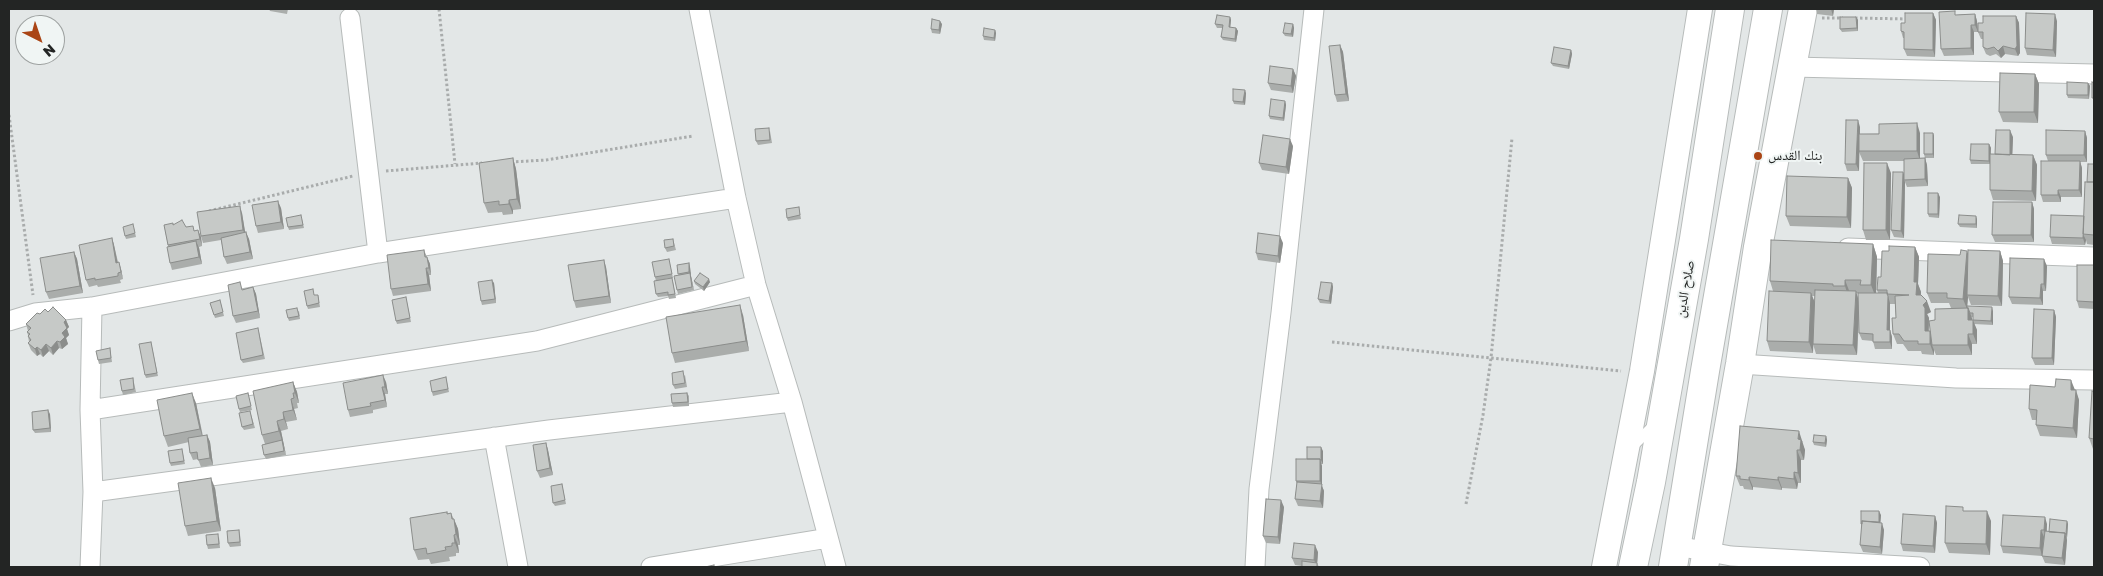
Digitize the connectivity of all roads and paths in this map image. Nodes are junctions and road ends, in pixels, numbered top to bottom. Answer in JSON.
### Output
{"nodes":[{"id":1,"x":439,"y":9,"type":"edge"},
{"id":2,"x":699,"y":9,"type":"edge"},
{"id":3,"x":1314,"y":9,"type":"edge"},
{"id":4,"x":1700,"y":9,"type":"edge"},
{"id":5,"x":1730,"y":9,"type":"edge"},
{"id":6,"x":1768,"y":9,"type":"edge"},
{"id":7,"x":1802,"y":13,"type":"edge"},
{"id":8,"x":350,"y":18,"type":"dead end"},
{"id":9,"x":1915,"y":19,"type":"edge"},
{"id":10,"x":1792,"y":66,"type":"junction"},
{"id":11,"x":2094,"y":74,"type":"edge"},
{"id":12,"x":9,"y":115,"type":"edge"},
{"id":13,"x":693,"y":136,"type":"dead end"},
{"id":14,"x":1512,"y":138,"type":"dead end"},
{"id":15,"x":509,"y":162,"type":"edge"},
{"id":16,"x":491,"y":163,"type":"edge"},
{"id":17,"x":455,"y":164,"type":"junction"},
{"id":18,"x":368,"y":173,"type":"junction"},
{"id":19,"x":736,"y":198,"type":"junction"},
{"id":20,"x":209,"y":211,"type":"edge"},
{"id":21,"x":1826,"y":248,"type":"edge"},
{"id":22,"x":378,"y":253,"type":"junction"},
{"id":23,"x":2094,"y":257,"type":"edge"},
{"id":24,"x":756,"y":285,"type":"junction"},
{"id":25,"x":92,"y":306,"type":"junction"},
{"id":26,"x":35,"y":313,"type":"junction"},
{"id":27,"x":9,"y":321,"type":"edge"},
{"id":28,"x":1332,"y":342,"type":"dead end"},
{"id":29,"x":1491,"y":358,"type":"junction"},
{"id":30,"x":1740,"y":364,"type":"junction"},
{"id":31,"x":1642,"y":371,"type":"junction"},
{"id":32,"x":2094,"y":380,"type":"edge"},
{"id":33,"x":792,"y":402,"type":"junction"},
{"id":34,"x":90,"y":410,"type":"junction"},
{"id":35,"x":1662,"y":417,"type":"junction"},
{"id":36,"x":494,"y":437,"type":"junction"},
{"id":37,"x":1626,"y":454,"type":"junction"},
{"id":38,"x":93,"y":492,"type":"junction"},
{"id":39,"x":1466,"y":504,"type":"dead end"},
{"id":40,"x":828,"y":538,"type":"junction"},
{"id":41,"x":1675,"y":557,"type":"edge"},
{"id":42,"x":1706,"y":559,"type":"edge"},
{"id":43,"x":90,"y":567,"type":"edge"},
{"id":44,"x":518,"y":567,"type":"edge"},
{"id":45,"x":650,"y":567,"type":"edge"},
{"id":46,"x":836,"y":567,"type":"edge"},
{"id":47,"x":1256,"y":567,"type":"edge"},
{"id":48,"x":1604,"y":567,"type":"edge"},
{"id":49,"x":1633,"y":567,"type":"edge"},
{"id":50,"x":1920,"y":567,"type":"edge"}],
"edges":[{"from":1,"to":17,"type":"path"},
{"from":2,"to":19,"type":"street"},
{"from":3,"to":47,"type":"street"},
{"from":4,"to":31,"type":"street"},
{"from":5,"to":35,"type":"main road","name":"صلاح الدين"},
{"from":6,"to":41,"type":"main road"},
{"from":7,"to":9,"type":"path"},
{"from":7,"to":10,"type":"main road"},
{"from":8,"to":18,"type":"street"},
{"from":10,"to":11,"type":"street"},
{"from":10,"to":30,"type":"main road"},
{"from":12,"to":26,"type":"path"},
{"from":13,"to":15,"type":"path"},
{"from":14,"to":29,"type":"path"},
{"from":16,"to":17,"type":"path"},
{"from":17,"to":18,"type":"path"},
{"from":18,"to":20,"type":"path"},
{"from":18,"to":22,"type":"street"},
{"from":19,"to":22,"type":"street"},
{"from":19,"to":24,"type":"street"},
{"from":21,"to":23,"type":"street"},
{"from":22,"to":25,"type":"street"},
{"from":24,"to":33,"type":"street"},
{"from":24,"to":34,"type":"street"},
{"from":25,"to":26,"type":"street"},
{"from":25,"to":34,"type":"street"},
{"from":26,"to":27,"type":"street"},
{"from":28,"to":29,"type":"path"},
{"from":29,"to":31,"type":"path"},
{"from":29,"to":39,"type":"path"},
{"from":30,"to":32,"type":"street"},
{"from":30,"to":42,"type":"main road"},
{"from":31,"to":37,"type":"street"},
{"from":33,"to":36,"type":"street"},
{"from":33,"to":40,"type":"street"},
{"from":34,"to":38,"type":"street"},
{"from":35,"to":37,"type":"lane"},
{"from":35,"to":49,"type":"main road","name":"صلاح الدين"},
{"from":36,"to":38,"type":"street"},
{"from":36,"to":44,"type":"street"},
{"from":37,"to":48,"type":"street"},
{"from":38,"to":43,"type":"street"},
{"from":40,"to":45,"type":"street"},
{"from":40,"to":46,"type":"street"},
{"from":41,"to":42,"type":"street"},
{"from":42,"to":50,"type":"street"}]}
